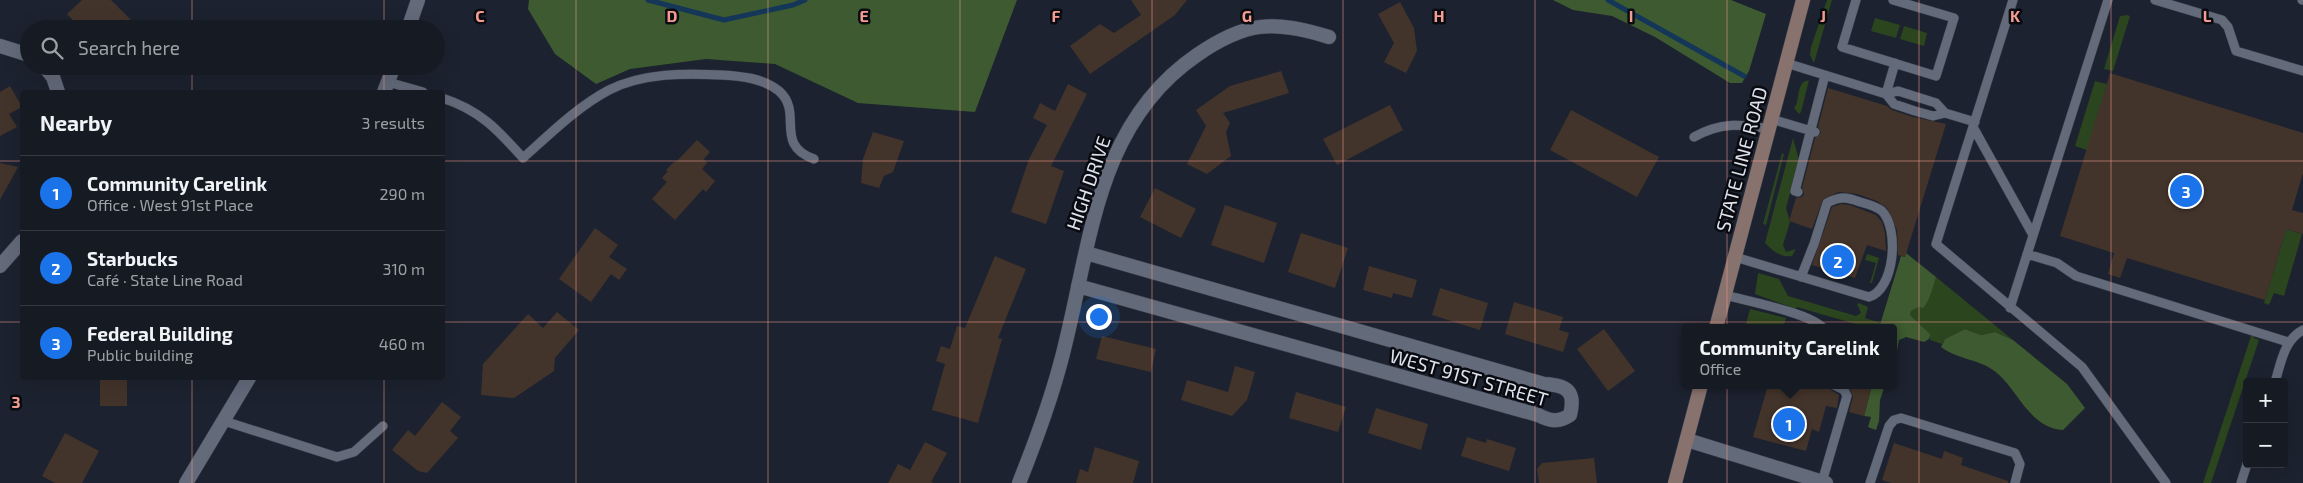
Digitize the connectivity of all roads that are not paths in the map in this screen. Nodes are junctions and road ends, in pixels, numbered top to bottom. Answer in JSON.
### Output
{"nodes":[{"id":1,"x":418,"y":0,"type":"edge"},
{"id":2,"x":1803,"y":0,"type":"edge"},
{"id":3,"x":1856,"y":0,"type":"edge"},
{"id":4,"x":1893,"y":0,"type":"edge"},
{"id":5,"x":2013,"y":0,"type":"edge"},
{"id":6,"x":2108,"y":0,"type":"edge"},
{"id":7,"x":2154,"y":0,"type":"edge"},
{"id":8,"x":411,"y":20,"type":"edge"},
{"id":9,"x":1329,"y":37,"type":"dead end"},
{"id":10,"x":0,"y":46,"type":"edge"},
{"id":11,"x":20,"y":53,"type":"edge"},
{"id":12,"x":1786,"y":63,"type":"junction"},
{"id":13,"x":1895,"y":63,"type":"junction"},
{"id":14,"x":2303,"y":71,"type":"edge"},
{"id":15,"x":52,"y":75,"type":"edge"},
{"id":16,"x":391,"y":75,"type":"edge"},
{"id":17,"x":1825,"y":75,"type":"junction"},
{"id":18,"x":386,"y":87,"type":"edge"},
{"id":19,"x":57,"y":90,"type":"edge"},
{"id":20,"x":408,"y":90,"type":"edge"},
{"id":21,"x":1886,"y":94,"type":"junction"},
{"id":22,"x":445,"y":99,"type":"edge"},
{"id":23,"x":1945,"y":113,"type":"junction"},
{"id":24,"x":1770,"y":124,"type":"junction"},
{"id":25,"x":1974,"y":124,"type":"junction"},
{"id":26,"x":1813,"y":131,"type":"junction"},
{"id":27,"x":1694,"y":137,"type":"dead end"},
{"id":28,"x":814,"y":159,"type":"dead end"},
{"id":29,"x":1798,"y":192,"type":"dead end"},
{"id":30,"x":2033,"y":235,"type":"junction"},
{"id":31,"x":18,"y":253,"type":"edge"},
{"id":32,"x":1086,"y":253,"type":"junction"},
{"id":33,"x":2027,"y":254,"type":"junction"},
{"id":34,"x":1735,"y":257,"type":"junction"},
{"id":35,"x":0,"y":266,"type":"edge"},
{"id":36,"x":1801,"y":277,"type":"junction"},
{"id":37,"x":1078,"y":286,"type":"junction"},
{"id":38,"x":1725,"y":294,"type":"junction"},
{"id":39,"x":2010,"y":308,"type":"junction"},
{"id":40,"x":1717,"y":324,"type":"edge"},
{"id":41,"x":1820,"y":324,"type":"edge"},
{"id":42,"x":2303,"y":330,"type":"edge"},
{"id":43,"x":2288,"y":342,"type":"junction"},
{"id":44,"x":2276,"y":378,"type":"edge"},
{"id":45,"x":248,"y":380,"type":"edge"},
{"id":46,"x":1700,"y":389,"type":"edge"},
{"id":47,"x":1842,"y":389,"type":"edge"},
{"id":48,"x":224,"y":420,"type":"junction"},
{"id":49,"x":382,"y":426,"type":"dead end"},
{"id":50,"x":1687,"y":440,"type":"junction"},
{"id":51,"x":2247,"y":468,"type":"edge"},
{"id":52,"x":1824,"y":482,"type":"edge"},
{"id":53,"x":186,"y":483,"type":"edge"},
{"id":54,"x":1018,"y":483,"type":"edge"},
{"id":55,"x":1675,"y":483,"type":"edge"},
{"id":56,"x":1870,"y":483,"type":"edge"},
{"id":57,"x":2015,"y":483,"type":"edge"},
{"id":58,"x":2166,"y":483,"type":"edge"},
{"id":59,"x":2241,"y":483,"type":"edge"}],
"edges":[{"from":1,"to":8,"type":"street"},
{"from":2,"to":12,"type":"main road","name":"STATE LINE ROAD"},
{"from":3,"to":13,"type":"lane"},
{"from":4,"to":13,"type":"lane"},
{"from":5,"to":25,"type":"lane"},
{"from":6,"to":30,"type":"lane"},
{"from":7,"to":14,"type":"lane"},
{"from":9,"to":32,"type":"street","name":"HIGH DRIVE"},
{"from":10,"to":11,"type":"street"},
{"from":12,"to":17,"type":"lane"},
{"from":12,"to":24,"type":"main road","name":"STATE LINE ROAD"},
{"from":13,"to":21,"type":"lane"},
{"from":15,"to":19,"type":"street"},
{"from":16,"to":18,"type":"street"},
{"from":17,"to":21,"type":"lane"},
{"from":17,"to":26,"type":"lane"},
{"from":18,"to":20,"type":"lane"},
{"from":21,"to":23,"type":"lane"},
{"from":21,"to":23,"type":"lane"},
{"from":22,"to":28,"type":"lane"},
{"from":23,"to":25,"type":"lane"},
{"from":24,"to":26,"type":"lane"},
{"from":24,"to":27,"type":"lane"},
{"from":24,"to":34,"type":"main road","name":"STATE LINE ROAD"},
{"from":25,"to":30,"type":"lane"},
{"from":25,"to":39,"type":"lane"},
{"from":26,"to":29,"type":"lane"},
{"from":30,"to":33,"type":"lane"},
{"from":31,"to":35,"type":"street"},
{"from":32,"to":37,"type":"street","name":"HIGH DRIVE"},
{"from":32,"to":37,"type":"street","name":"WEST 91ST STREET"},
{"from":33,"to":39,"type":"lane"},
{"from":33,"to":43,"type":"lane"},
{"from":34,"to":36,"type":"lane"},
{"from":34,"to":38,"type":"main road","name":"STATE LINE ROAD"},
{"from":36,"to":36,"type":"lane"},
{"from":37,"to":54,"type":"street","name":"HIGH DRIVE"},
{"from":38,"to":40,"type":"main road","name":"STATE LINE ROAD"},
{"from":38,"to":41,"type":"lane"},
{"from":39,"to":58,"type":"lane"},
{"from":42,"to":43,"type":"lane"},
{"from":43,"to":44,"type":"lane"},
{"from":45,"to":48,"type":"street"},
{"from":46,"to":50,"type":"main road"},
{"from":47,"to":52,"type":"lane"},
{"from":48,"to":49,"type":"lane"},
{"from":48,"to":53,"type":"street"},
{"from":50,"to":52,"type":"street"},
{"from":50,"to":55,"type":"main road"},
{"from":51,"to":59,"type":"lane"},
{"from":56,"to":57,"type":"lane"}]}
